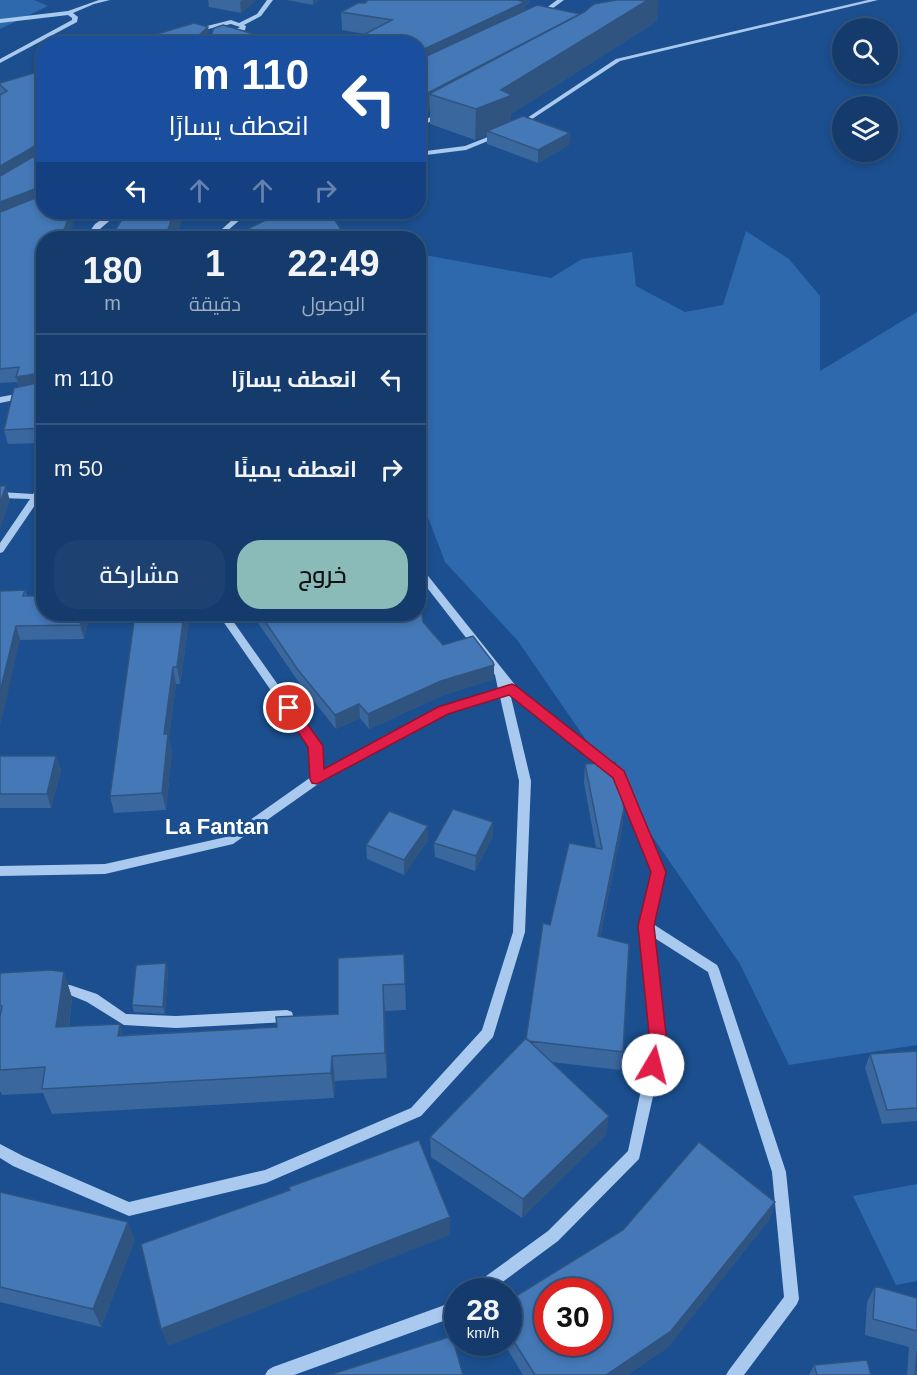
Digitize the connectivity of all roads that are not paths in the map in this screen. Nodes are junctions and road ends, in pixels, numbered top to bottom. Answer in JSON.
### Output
{"nodes":[{"id":1,"x":107,"y":0,"type":"edge"},
{"id":2,"x":270,"y":0,"type":"edge"},
{"id":3,"x":561,"y":0,"type":"edge"},
{"id":4,"x":875,"y":0,"type":"edge"},
{"id":5,"x":69,"y":13,"type":"junction"},
{"id":6,"x":535,"y":19,"type":"edge"},
{"id":7,"x":0,"y":21,"type":"edge"},
{"id":8,"x":241,"y":24,"type":"junction"},
{"id":9,"x":189,"y":32,"type":"edge"},
{"id":10,"x":48,"y":36,"type":"edge"},
{"id":11,"x":229,"y":36,"type":"edge"},
{"id":12,"x":36,"y":42,"type":"edge"},
{"id":13,"x":0,"y":62,"type":"edge"},
{"id":14,"x":449,"y":109,"type":"edge"},
{"id":15,"x":426,"y":122,"type":"edge"},
{"id":16,"x":514,"y":129,"type":"edge"},
{"id":17,"x":504,"y":133,"type":"edge"},
{"id":18,"x":426,"y":153,"type":"edge"},
{"id":19,"x":107,"y":219,"type":"edge"},
{"id":20,"x":238,"y":219,"type":"edge"},
{"id":21,"x":94,"y":231,"type":"edge"},
{"id":22,"x":223,"y":231,"type":"edge"},
{"id":23,"x":36,"y":393,"type":"edge"},
{"id":24,"x":0,"y":400,"type":"edge"},
{"id":25,"x":0,"y":495,"type":"edge"},
{"id":26,"x":35,"y":496,"type":"joint"},
{"id":27,"x":0,"y":550,"type":"edge"},
{"id":28,"x":426,"y":580,"type":"edge"},
{"id":29,"x":228,"y":621,"type":"edge"},
{"id":30,"x":508,"y":691,"type":"junction"},
{"id":31,"x":317,"y":779,"type":"junction"},
{"id":32,"x":0,"y":871,"type":"edge"},
{"id":33,"x":646,"y":926,"type":"junction"},
{"id":34,"x":44,"y":987,"type":"edge"},
{"id":35,"x":287,"y":1016,"type":"edge"},
{"id":36,"x":0,"y":1149,"type":"edge"},
{"id":37,"x":495,"y":1278,"type":"edge"},
{"id":38,"x":444,"y":1313,"type":"edge"},
{"id":39,"x":273,"y":1375,"type":"edge"},
{"id":40,"x":734,"y":1375,"type":"edge"}],
"edges":[{"from":1,"to":5,"type":"street"},
{"from":2,"to":8,"type":"street"},
{"from":3,"to":6,"type":"street"},
{"from":4,"to":16,"type":"street"},
{"from":5,"to":7,"type":"street"},
{"from":5,"to":10,"type":"street"},
{"from":8,"to":9,"type":"street"},
{"from":8,"to":11,"type":"street"},
{"from":12,"to":13,"type":"street"},
{"from":14,"to":15,"type":"street"},
{"from":17,"to":18,"type":"street"},
{"from":19,"to":21,"type":"street"},
{"from":20,"to":22,"type":"street"},
{"from":23,"to":24,"type":"street"},
{"from":25,"to":26,"type":"street"},
{"from":26,"to":27,"type":"street"},
{"from":28,"to":30,"type":"street"},
{"from":29,"to":31,"type":"street"},
{"from":30,"to":31,"type":"street"},
{"from":30,"to":33,"type":"street"},
{"from":30,"to":36,"type":"street"},
{"from":31,"to":32,"type":"street"},
{"from":33,"to":37,"type":"street"},
{"from":33,"to":40,"type":"street"},
{"from":34,"to":35,"type":"street"},
{"from":38,"to":39,"type":"street"}]}
